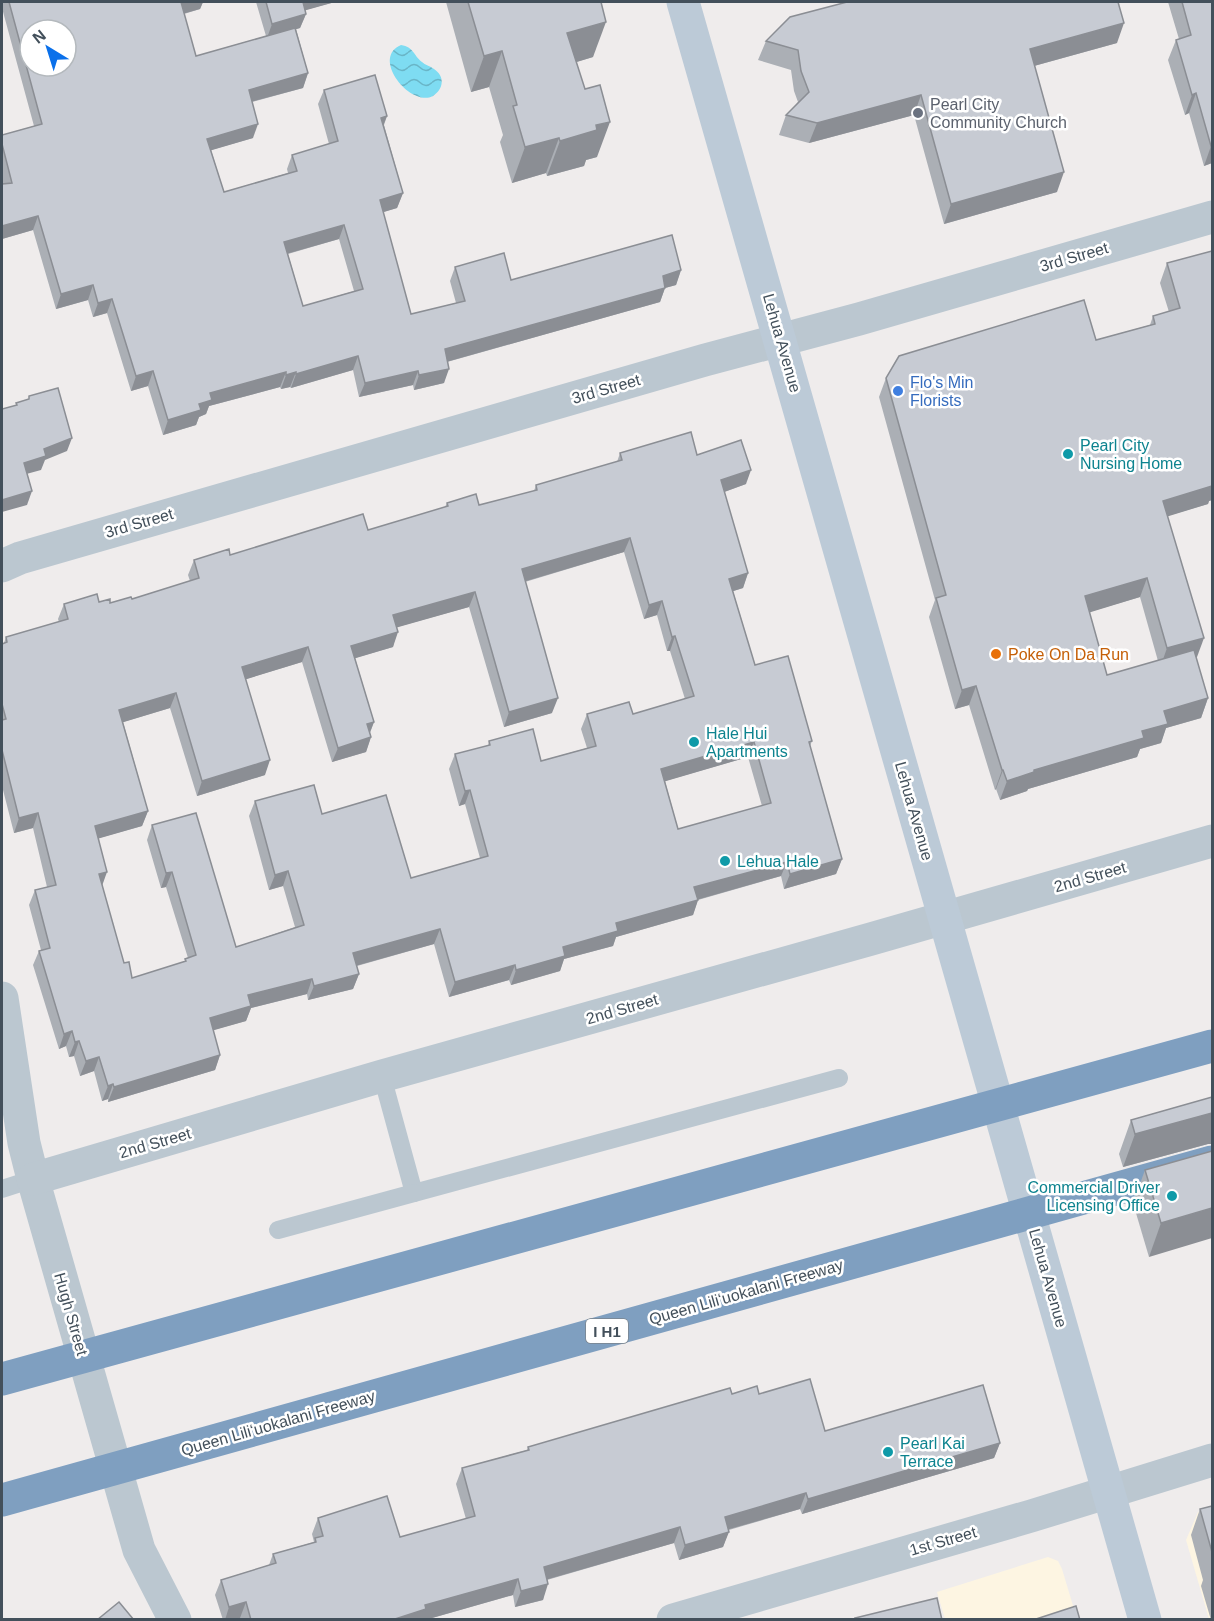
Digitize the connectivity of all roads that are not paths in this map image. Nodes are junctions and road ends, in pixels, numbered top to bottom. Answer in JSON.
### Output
{"nodes":[{"id":1,"x":683,"y":2,"type":"edge"},
{"id":2,"x":1212,"y":217,"type":"edge"},
{"id":3,"x":781,"y":340,"type":"junction"},
{"id":4,"x":2,"y":566,"type":"edge"},
{"id":5,"x":1212,"y":841,"type":"edge"},
{"id":6,"x":944,"y":918,"type":"junction"},
{"id":7,"x":2,"y":998,"type":"edge"},
{"id":8,"x":1212,"y":1046,"type":"edge"},
{"id":9,"x":382,"y":1076,"type":"junction"},
{"id":10,"x":839,"y":1078,"type":"dead end"},
{"id":11,"x":1212,"y":1162,"type":"edge"},
{"id":12,"x":33,"y":1179,"type":"junction"},
{"id":13,"x":2,"y":1189,"type":"edge"},
{"id":14,"x":414,"y":1193,"type":"junction"},
{"id":15,"x":278,"y":1230,"type":"dead end"},
{"id":16,"x":2,"y":1379,"type":"edge"},
{"id":17,"x":1212,"y":1460,"type":"edge"},
{"id":18,"x":1109,"y":1491,"type":"junction"},
{"id":19,"x":2,"y":1500,"type":"edge"},
{"id":20,"x":175,"y":1620,"type":"edge"},
{"id":21,"x":673,"y":1620,"type":"edge"},
{"id":22,"x":1145,"y":1620,"type":"edge"}],
"edges":[{"from":1,"to":3,"type":"street","name":"Lehua Avenue"},
{"from":2,"to":3,"type":"street","name":"3rd Street"},
{"from":3,"to":4,"type":"street","name":"3rd Street"},
{"from":3,"to":6,"type":"street","name":"Lehua Avenue"},
{"from":5,"to":6,"type":"street","name":"2nd Street"},
{"from":6,"to":9,"type":"street","name":"2nd Street"},
{"from":6,"to":18,"type":"street","name":"Lehua Avenue"},
{"from":7,"to":12,"type":"street","name":"Hugh Street"},
{"from":8,"to":16,"type":"highway"},
{"from":9,"to":12,"type":"street","name":"2nd Street"},
{"from":9,"to":14,"type":"lane"},
{"from":10,"to":14,"type":"lane"},
{"from":11,"to":19,"type":"highway","name":"Queen Liliʻuokalani Freeway","number":"I H1"},
{"from":12,"to":13,"type":"lane"},
{"from":12,"to":20,"type":"street","name":"Hugh Street"},
{"from":14,"to":15,"type":"lane"},
{"from":17,"to":18,"type":"street","name":"1st Street"},
{"from":18,"to":21,"type":"street","name":"1st Street"},
{"from":18,"to":22,"type":"street","name":"Lehua Avenue"}]}
